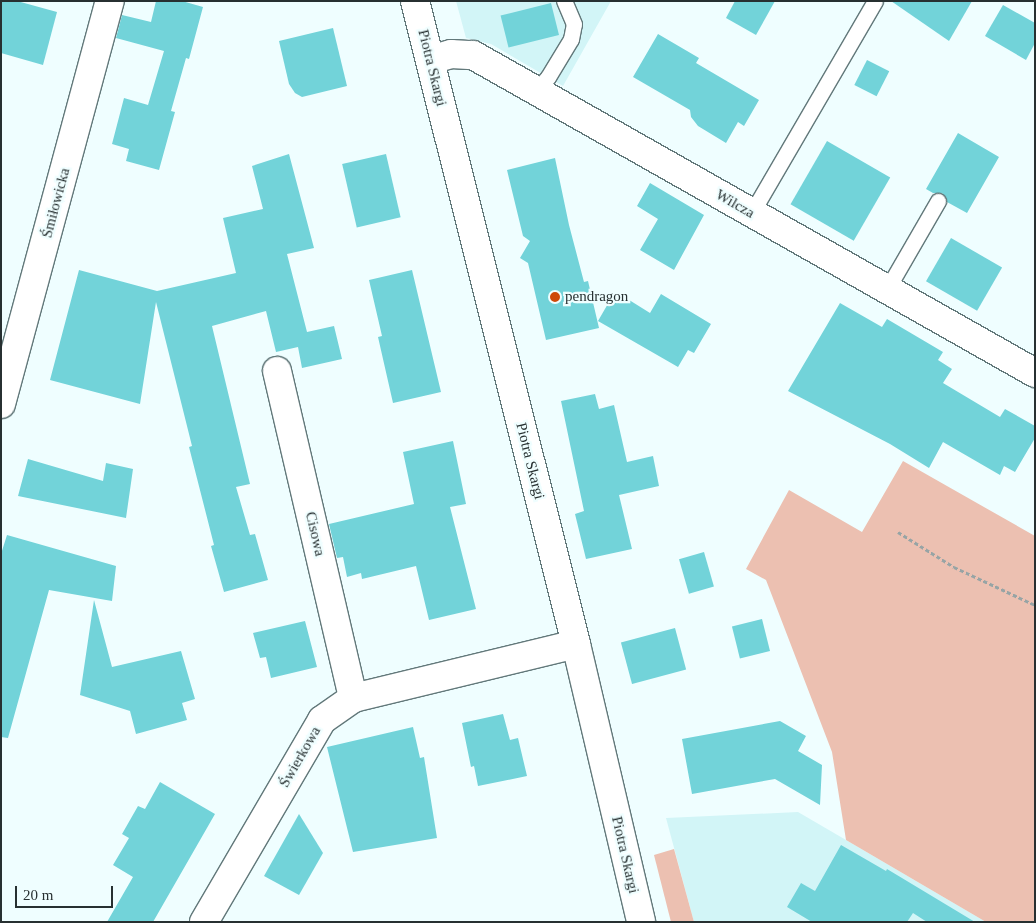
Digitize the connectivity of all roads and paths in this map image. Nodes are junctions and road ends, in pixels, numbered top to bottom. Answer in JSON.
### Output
{"nodes":[{"id":1,"x":110,"y":1,"type":"edge"},
{"id":2,"x":415,"y":1,"type":"edge"},
{"id":3,"x":564,"y":1,"type":"edge"},
{"id":4,"x":875,"y":1,"type":"edge"},
{"id":5,"x":430,"y":60,"type":"junction"},
{"id":6,"x":535,"y":91,"type":"junction"},
{"id":7,"x":938,"y":201,"type":"dead end"},
{"id":8,"x":751,"y":214,"type":"junction"},
{"id":9,"x":886,"y":291,"type":"junction"},
{"id":10,"x":277,"y":371,"type":"dead end"},
{"id":11,"x":1035,"y":373,"type":"edge"},
{"id":12,"x":1,"y":404,"type":"edge"},
{"id":13,"x":898,"y":532,"type":"dead end"},
{"id":14,"x":1035,"y":605,"type":"edge"},
{"id":15,"x":576,"y":644,"type":"junction"},
{"id":16,"x":353,"y":698,"type":"junction"},
{"id":17,"x":204,"y":922,"type":"edge"},
{"id":18,"x":641,"y":922,"type":"edge"}],
"edges":[{"from":1,"to":12,"type":"street","name":"Śmiłowicka"},
{"from":2,"to":5,"type":"street","name":"Piotra Skargi"},
{"from":3,"to":6,"type":"lane"},
{"from":4,"to":8,"type":"lane"},
{"from":5,"to":6,"type":"street","name":"Wilcza"},
{"from":5,"to":15,"type":"street","name":"Piotra Skargi"},
{"from":6,"to":8,"type":"street","name":"Wilcza"},
{"from":7,"to":9,"type":"lane"},
{"from":8,"to":9,"type":"street","name":"Wilcza"},
{"from":9,"to":11,"type":"street","name":"Wilcza"},
{"from":10,"to":16,"type":"street","name":"Cisowa"},
{"from":13,"to":14,"type":"path"},
{"from":15,"to":16,"type":"street","name":"Świerkowa"},
{"from":15,"to":18,"type":"street","name":"Piotra Skargi"},
{"from":16,"to":17,"type":"street","name":"Świerkowa"}]}
